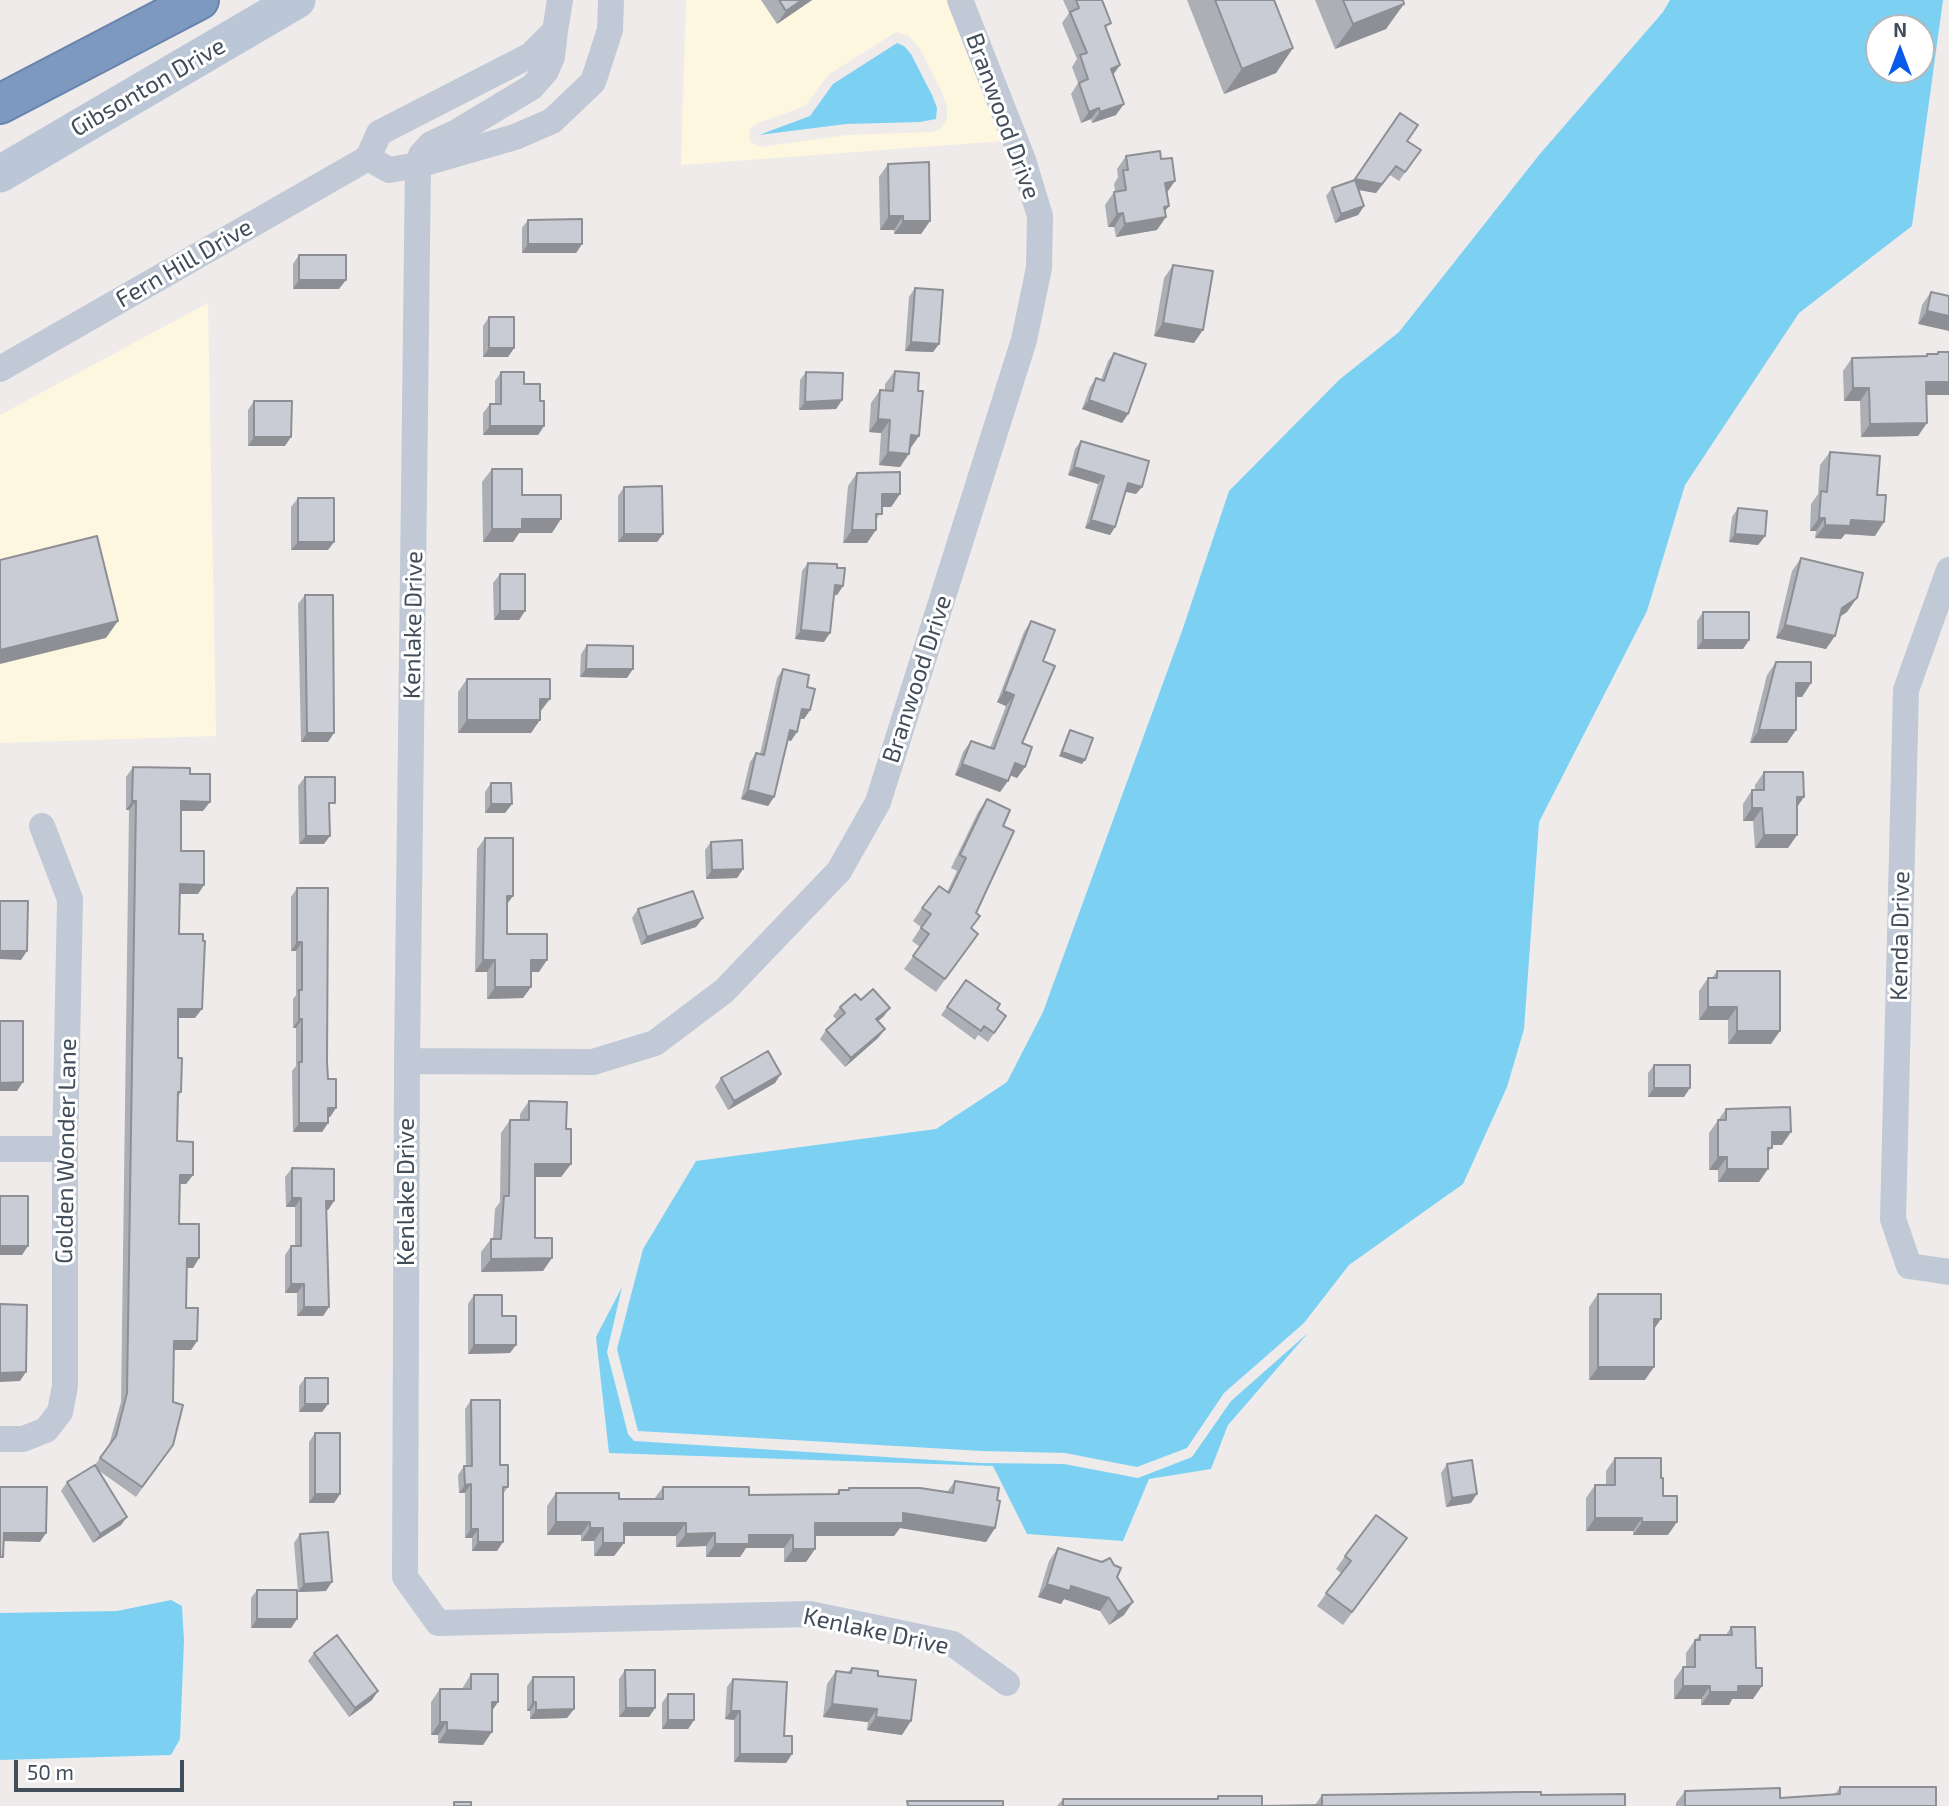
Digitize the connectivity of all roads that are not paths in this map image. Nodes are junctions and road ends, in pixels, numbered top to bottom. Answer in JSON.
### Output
{"nodes":[{"id":1,"x":202,"y":0,"type":"edge"},
{"id":2,"x":297,"y":0,"type":"edge"},
{"id":3,"x":561,"y":0,"type":"edge"},
{"id":4,"x":611,"y":0,"type":"edge"},
{"id":5,"x":960,"y":0,"type":"edge"},
{"id":6,"x":555,"y":31,"type":"junction"},
{"id":7,"x":0,"y":104,"type":"edge"},
{"id":8,"x":0,"y":119,"type":"edge"},
{"id":9,"x":368,"y":158,"type":"junction"},
{"id":10,"x":418,"y":165,"type":"junction"},
{"id":11,"x":0,"y":174,"type":"edge"},
{"id":12,"x":0,"y":369,"type":"edge"},
{"id":13,"x":1949,"y":570,"type":"edge"},
{"id":14,"x":41,"y":826,"type":"dead end"},
{"id":15,"x":407,"y":1061,"type":"junction"},
{"id":16,"x":0,"y":1149,"type":"edge"},
{"id":17,"x":65,"y":1149,"type":"junction"},
{"id":18,"x":1949,"y":1272,"type":"edge"},
{"id":19,"x":0,"y":1439,"type":"edge"},
{"id":20,"x":1007,"y":1683,"type":"dead end"}],
"edges":[{"from":1,"to":7,"type":"highway"},
{"from":1,"to":8,"type":"main road","name":"Gibsonton Drive"},
{"from":2,"to":11,"type":"main road","name":"Gibsonton Drive"},
{"from":3,"to":6,"type":"street"},
{"from":4,"to":10,"type":"street"},
{"from":5,"to":15,"type":"street","name":"Branwood Drive"},
{"from":6,"to":9,"type":"street","name":"Fern Hill Drive"},
{"from":6,"to":10,"type":"street"},
{"from":9,"to":10,"type":"street"},
{"from":9,"to":12,"type":"street","name":"Fern Hill Drive"},
{"from":10,"to":15,"type":"street","name":"Kenlake Drive"},
{"from":13,"to":18,"type":"street","name":"Kenda Drive"},
{"from":14,"to":17,"type":"street","name":"Golden Wonder Lane"},
{"from":15,"to":20,"type":"street","name":"Kenlake Drive"},
{"from":16,"to":17,"type":"street"},
{"from":17,"to":19,"type":"street","name":"Golden Wonder Lane"}]}
